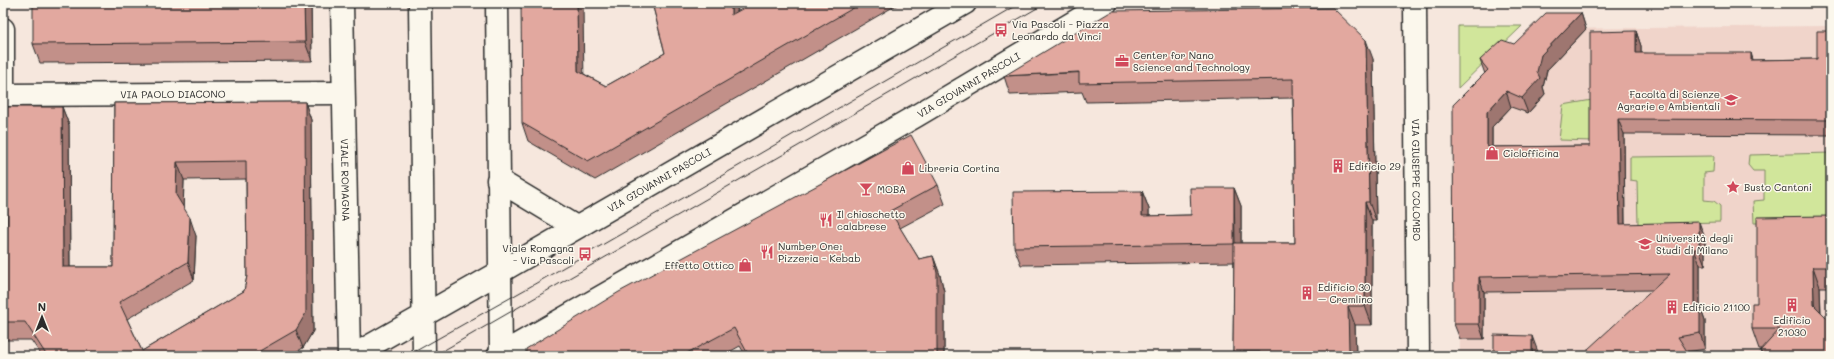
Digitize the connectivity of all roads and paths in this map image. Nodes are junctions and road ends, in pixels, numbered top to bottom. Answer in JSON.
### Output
{"nodes":[{"id":1,"x":342,"y":3,"type":"edge"},
{"id":2,"x":420,"y":3,"type":"edge"},
{"id":3,"x":497,"y":3,"type":"edge"},
{"id":4,"x":965,"y":3,"type":"edge"},
{"id":5,"x":1106,"y":3,"type":"edge"},
{"id":6,"x":1415,"y":3,"type":"edge"},
{"id":7,"x":3,"y":29,"type":"edge"},
{"id":8,"x":343,"y":93,"type":"junction"},
{"id":9,"x":3,"y":95,"type":"edge"},
{"id":10,"x":498,"y":180,"type":"junction"},
{"id":11,"x":576,"y":227,"type":"junction"},
{"id":12,"x":500,"y":272,"type":"junction"},
{"id":13,"x":423,"y":316,"type":"junction"},
{"id":14,"x":500,"y":355,"type":"edge"},
{"id":15,"x":350,"y":356,"type":"edge"},
{"id":16,"x":424,"y":356,"type":"edge"},
{"id":17,"x":1418,"y":356,"type":"edge"}],
"edges":[{"from":1,"to":8,"type":"street","name":"VIALE ROMAGNA"},
{"from":2,"to":13,"type":"street"},
{"from":3,"to":10,"type":"street"},
{"from":4,"to":11,"type":"street","name":"VIA GIOVANNI PASCOLI"},
{"from":5,"to":14,"type":"street","name":"VIA GIOVANNI PASCOLI"},
{"from":6,"to":17,"type":"street","name":"VIA GIUSEPPE COLOMBO"},
{"from":7,"to":9,"type":"street"},
{"from":8,"to":9,"type":"street","name":"VIA PAOLO DIACONO"},
{"from":8,"to":15,"type":"street","name":"VIALE ROMAGNA"},
{"from":10,"to":11,"type":"street"},
{"from":10,"to":12,"type":"street"},
{"from":11,"to":12,"type":"street","name":"VIA GIOVANNI PASCOLI"},
{"from":12,"to":13,"type":"street","name":"VIA GIOVANNI PASCOLI"},
{"from":12,"to":14,"type":"street"},
{"from":13,"to":15,"type":"street","name":"VIA GIOVANNI PASCOLI"},
{"from":13,"to":16,"type":"street"}]}
